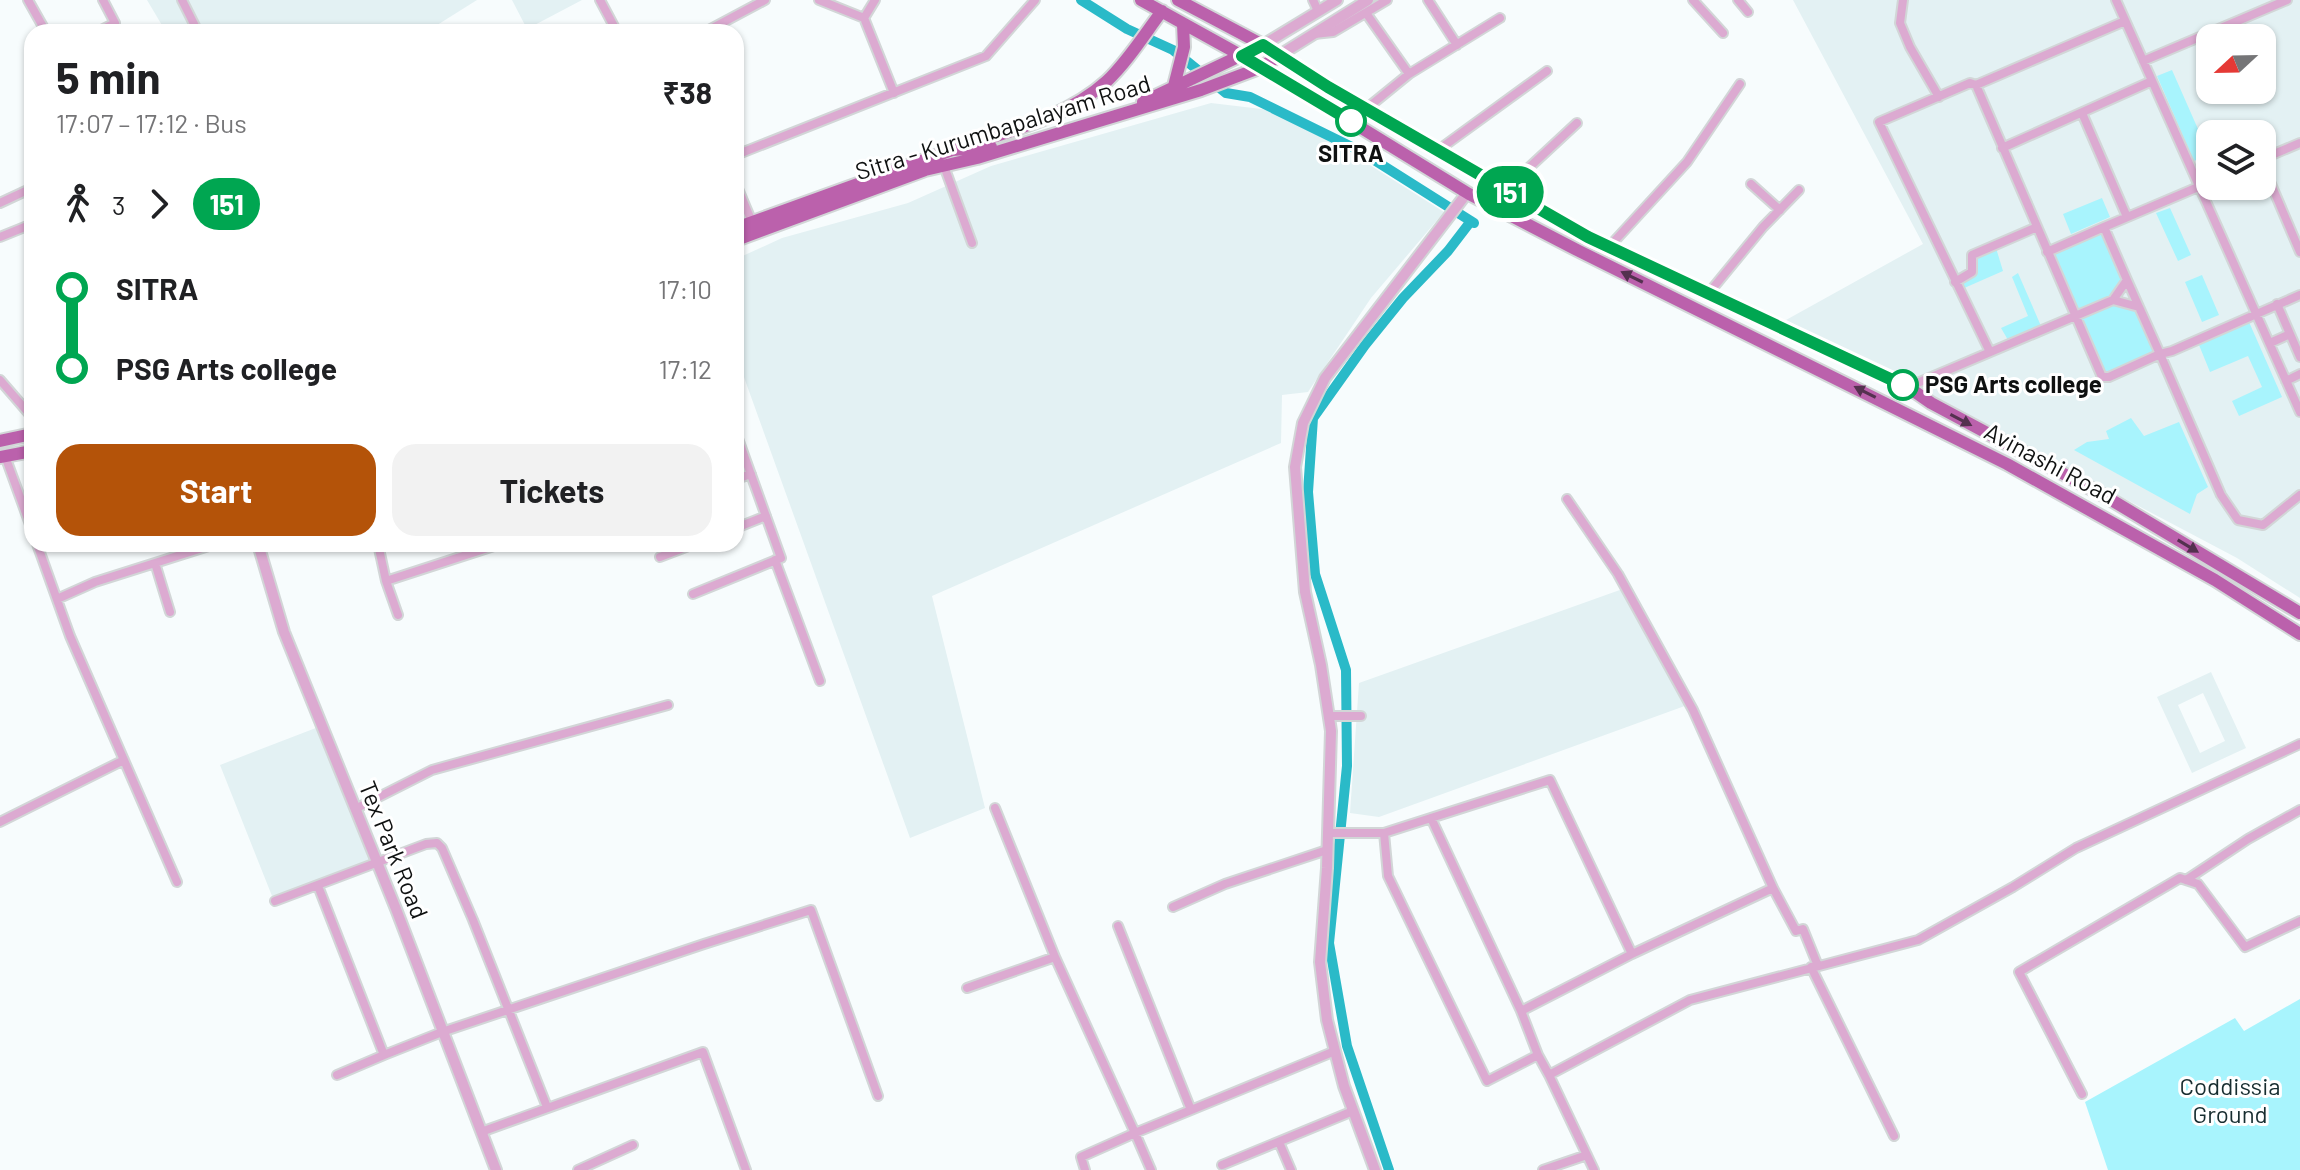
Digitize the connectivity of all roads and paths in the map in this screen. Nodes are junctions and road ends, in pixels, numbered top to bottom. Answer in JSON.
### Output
{"nodes":[{"id":1,"x":28,"y":0,"type":"edge"},
{"id":2,"x":103,"y":0,"type":"edge"},
{"id":3,"x":182,"y":0,"type":"edge"},
{"id":4,"x":600,"y":0,"type":"edge"},
{"id":5,"x":765,"y":0,"type":"edge"},
{"id":6,"x":819,"y":0,"type":"edge"},
{"id":7,"x":875,"y":0,"type":"edge"},
{"id":8,"x":1035,"y":0,"type":"edge"},
{"id":9,"x":1141,"y":0,"type":"edge"},
{"id":10,"x":1178,"y":0,"type":"edge"},
{"id":11,"x":1313,"y":0,"type":"edge"},
{"id":12,"x":1337,"y":0,"type":"edge"},
{"id":13,"x":1368,"y":0,"type":"edge"},
{"id":14,"x":1387,"y":0,"type":"edge"},
{"id":15,"x":1428,"y":0,"type":"edge"},
{"id":16,"x":1693,"y":0,"type":"edge"},
{"id":17,"x":1738,"y":0,"type":"edge"},
{"id":18,"x":1903,"y":0,"type":"edge"},
{"id":19,"x":2116,"y":0,"type":"edge"},
{"id":20,"x":2287,"y":0,"type":"edge"},
{"id":21,"x":1318,"y":11,"type":"junction"},
{"id":22,"x":1748,"y":12,"type":"dead end"},
{"id":23,"x":1366,"y":13,"type":"junction"},
{"id":24,"x":1158,"y":16,"type":"junction"},
{"id":25,"x":864,"y":18,"type":"junction"},
{"id":26,"x":1500,"y":18,"type":"dead end"},
{"id":27,"x":2125,"y":21,"type":"junction"},
{"id":28,"x":42,"y":24,"type":"edge"},
{"id":29,"x":113,"y":24,"type":"edge"},
{"id":30,"x":194,"y":24,"type":"edge"},
{"id":31,"x":613,"y":24,"type":"edge"},
{"id":32,"x":720,"y":24,"type":"edge"},
{"id":33,"x":1183,"y":24,"type":"junction"},
{"id":34,"x":1723,"y":33,"type":"dead end"},
{"id":35,"x":1313,"y":34,"type":"junction"},
{"id":36,"x":1263,"y":45,"type":"junction"},
{"id":37,"x":1457,"y":45,"type":"junction"},
{"id":38,"x":1280,"y":55,"type":"junction"},
{"id":39,"x":1242,"y":56,"type":"junction"},
{"id":40,"x":2143,"y":61,"type":"junction"},
{"id":41,"x":1262,"y":67,"type":"junction"},
{"id":42,"x":1547,"y":71,"type":"dead end"},
{"id":43,"x":1409,"y":74,"type":"junction"},
{"id":44,"x":2152,"y":81,"type":"junction"},
{"id":45,"x":1178,"y":84,"type":"junction"},
{"id":46,"x":1740,"y":84,"type":"dead end"},
{"id":47,"x":1976,"y":85,"type":"junction"},
{"id":48,"x":894,"y":93,"type":"junction"},
{"id":49,"x":1939,"y":97,"type":"junction"},
{"id":50,"x":1366,"y":109,"type":"junction"},
{"id":51,"x":2082,"y":113,"type":"junction"},
{"id":52,"x":1577,"y":123,"type":"dead end"},
{"id":53,"x":2300,"y":143,"type":"edge"},
{"id":54,"x":2002,"y":148,"type":"junction"},
{"id":55,"x":1436,"y":151,"type":"junction"},
{"id":56,"x":744,"y":152,"type":"edge"},
{"id":57,"x":2276,"y":154,"type":"edge"},
{"id":58,"x":949,"y":158,"type":"junction"},
{"id":59,"x":2196,"y":180,"type":"edge"},
{"id":60,"x":1751,"y":184,"type":"dead end"},
{"id":61,"x":2196,"y":188,"type":"edge"},
{"id":62,"x":1505,"y":190,"type":"junction"},
{"id":63,"x":1799,"y":190,"type":"dead end"},
{"id":64,"x":24,"y":192,"type":"edge"},
{"id":65,"x":1467,"y":193,"type":"junction"},
{"id":66,"x":2276,"y":195,"type":"edge"},
{"id":67,"x":2205,"y":200,"type":"edge"},
{"id":68,"x":0,"y":203,"type":"edge"},
{"id":69,"x":744,"y":203,"type":"edge"},
{"id":70,"x":1780,"y":210,"type":"junction"},
{"id":71,"x":2127,"y":217,"type":"junction"},
{"id":72,"x":752,"y":222,"type":"junction"},
{"id":73,"x":744,"y":225,"type":"edge"},
{"id":74,"x":24,"y":227,"type":"edge"},
{"id":75,"x":2037,"y":227,"type":"junction"},
{"id":76,"x":2104,"y":227,"type":"junction"},
{"id":77,"x":0,"y":237,"type":"edge"},
{"id":78,"x":744,"y":237,"type":"edge"},
{"id":79,"x":972,"y":243,"type":"dead end"},
{"id":80,"x":1609,"y":247,"type":"junction"},
{"id":81,"x":2047,"y":252,"type":"junction"},
{"id":82,"x":2300,"y":252,"type":"edge"},
{"id":83,"x":2127,"y":280,"type":"junction"},
{"id":84,"x":1955,"y":282,"type":"junction"},
{"id":85,"x":1708,"y":294,"type":"junction"},
{"id":86,"x":2300,"y":295,"type":"edge"},
{"id":87,"x":2113,"y":300,"type":"junction"},
{"id":88,"x":2277,"y":304,"type":"junction"},
{"id":89,"x":2139,"y":307,"type":"junction"},
{"id":90,"x":2256,"y":313,"type":"junction"},
{"id":91,"x":2076,"y":317,"type":"junction"},
{"id":92,"x":2290,"y":334,"type":"junction"},
{"id":93,"x":2270,"y":343,"type":"junction"},
{"id":94,"x":1990,"y":352,"type":"junction"},
{"id":95,"x":2160,"y":354,"type":"junction"},
{"id":96,"x":2300,"y":357,"type":"edge"},
{"id":97,"x":2300,"y":374,"type":"edge"},
{"id":98,"x":0,"y":380,"type":"edge"},
{"id":99,"x":2286,"y":381,"type":"junction"},
{"id":100,"x":1908,"y":387,"type":"junction"},
{"id":101,"x":24,"y":408,"type":"edge"},
{"id":102,"x":2300,"y":412,"type":"edge"},
{"id":103,"x":24,"y":436,"type":"edge"},
{"id":104,"x":0,"y":441,"type":"edge"},
{"id":105,"x":24,"y":452,"type":"edge"},
{"id":106,"x":744,"y":455,"type":"edge"},
{"id":107,"x":2,"y":456,"type":"edge"},
{"id":108,"x":751,"y":474,"type":"junction"},
{"id":109,"x":744,"y":476,"type":"edge"},
{"id":110,"x":2300,"y":495,"type":"edge"},
{"id":111,"x":1567,"y":499,"type":"dead end"},
{"id":112,"x":24,"y":510,"type":"edge"},
{"id":113,"x":766,"y":516,"type":"junction"},
{"id":114,"x":744,"y":525,"type":"edge"},
{"id":115,"x":40,"y":552,"type":"edge"},
{"id":116,"x":190,"y":552,"type":"edge"},
{"id":117,"x":260,"y":552,"type":"edge"},
{"id":118,"x":380,"y":552,"type":"edge"},
{"id":119,"x":475,"y":552,"type":"edge"},
{"id":120,"x":673,"y":552,"type":"edge"},
{"id":121,"x":660,"y":557,"type":"dead end"},
{"id":122,"x":775,"y":560,"type":"junction"},
{"id":123,"x":155,"y":563,"type":"junction"},
{"id":124,"x":386,"y":581,"type":"junction"},
{"id":125,"x":693,"y":594,"type":"dead end"},
{"id":126,"x":57,"y":599,"type":"junction"},
{"id":127,"x":170,"y":612,"type":"dead end"},
{"id":128,"x":2300,"y":613,"type":"edge"},
{"id":129,"x":398,"y":615,"type":"dead end"},
{"id":130,"x":2300,"y":634,"type":"edge"},
{"id":131,"x":820,"y":681,"type":"dead end"},
{"id":132,"x":668,"y":705,"type":"dead end"},
{"id":133,"x":1334,"y":716,"type":"junction"},
{"id":134,"x":1358,"y":716,"type":"dead end"},
{"id":135,"x":2300,"y":744,"type":"edge"},
{"id":136,"x":124,"y":760,"type":"junction"},
{"id":137,"x":995,"y":808,"type":"dead end"},
{"id":138,"x":355,"y":809,"type":"junction"},
{"id":139,"x":2300,"y":810,"type":"edge"},
{"id":140,"x":1431,"y":818,"type":"junction"},
{"id":141,"x":0,"y":822,"type":"edge"},
{"id":142,"x":1329,"y":833,"type":"junction"},
{"id":143,"x":1384,"y":833,"type":"junction"},
{"id":144,"x":1327,"y":850,"type":"junction"},
{"id":145,"x":377,"y":864,"type":"junction"},
{"id":146,"x":2186,"y":880,"type":"junction"},
{"id":147,"x":177,"y":882,"type":"dead end"},
{"id":148,"x":318,"y":886,"type":"junction"},
{"id":149,"x":1773,"y":888,"type":"junction"},
{"id":150,"x":275,"y":901,"type":"dead end"},
{"id":151,"x":1173,"y":907,"type":"dead end"},
{"id":152,"x":2300,"y":921,"type":"edge"},
{"id":153,"x":1118,"y":926,"type":"dead end"},
{"id":154,"x":1632,"y":954,"type":"junction"},
{"id":155,"x":1055,"y":957,"type":"junction"},
{"id":156,"x":1815,"y":966,"type":"junction"},
{"id":157,"x":967,"y":988,"type":"dead end"},
{"id":158,"x":509,"y":1011,"type":"junction"},
{"id":159,"x":1521,"y":1011,"type":"junction"},
{"id":160,"x":442,"y":1032,"type":"junction"},
{"id":161,"x":1335,"y":1051,"type":"junction"},
{"id":162,"x":384,"y":1055,"type":"junction"},
{"id":163,"x":1538,"y":1055,"type":"junction"},
{"id":164,"x":337,"y":1075,"type":"dead end"},
{"id":165,"x":1549,"y":1075,"type":"junction"},
{"id":166,"x":2082,"y":1094,"type":"dead end"},
{"id":167,"x":878,"y":1096,"type":"dead end"},
{"id":168,"x":547,"y":1107,"type":"junction"},
{"id":169,"x":1191,"y":1110,"type":"junction"},
{"id":170,"x":1353,"y":1111,"type":"junction"},
{"id":171,"x":481,"y":1132,"type":"junction"},
{"id":172,"x":1135,"y":1133,"type":"junction"},
{"id":173,"x":1894,"y":1136,"type":"dead end"},
{"id":174,"x":1279,"y":1142,"type":"junction"},
{"id":175,"x":633,"y":1145,"type":"dead end"},
{"id":176,"x":1587,"y":1155,"type":"junction"},
{"id":177,"x":1222,"y":1165,"type":"dead end"},
{"id":178,"x":581,"y":1169,"type":"edge"},
{"id":179,"x":496,"y":1170,"type":"edge"},
{"id":180,"x":746,"y":1170,"type":"edge"},
{"id":181,"x":1085,"y":1170,"type":"edge"},
{"id":182,"x":1151,"y":1170,"type":"edge"},
{"id":183,"x":1291,"y":1170,"type":"edge"},
{"id":184,"x":1375,"y":1170,"type":"edge"},
{"id":185,"x":1543,"y":1170,"type":"edge"},
{"id":186,"x":1594,"y":1170,"type":"edge"}],
"edges":[{"from":1,"to":28,"type":"street"},
{"from":2,"to":29,"type":"street"},
{"from":3,"to":30,"type":"street"},
{"from":4,"to":31,"type":"street"},
{"from":5,"to":32,"type":"street"},
{"from":6,"to":25,"type":"street"},
{"from":7,"to":25,"type":"street"},
{"from":8,"to":48,"type":"street"},
{"from":9,"to":24,"type":"main road","name":"Avinashi Road"},
{"from":10,"to":36,"type":"main road","name":"Avinashi Road"},
{"from":11,"to":21,"type":"street"},
{"from":12,"to":21,"type":"street"},
{"from":13,"to":35,"type":"street"},
{"from":14,"to":23,"type":"street"},
{"from":15,"to":37,"type":"street"},
{"from":16,"to":34,"type":"street"},
{"from":17,"to":22,"type":"street"},
{"from":18,"to":49,"type":"street"},
{"from":19,"to":27,"type":"street"},
{"from":20,"to":40,"type":"street"},
{"from":21,"to":36,"type":"street"},
{"from":23,"to":35,"type":"street"},
{"from":23,"to":43,"type":"street"},
{"from":24,"to":33,"type":"main road","name":"Avinashi Road"},
{"from":24,"to":58,"type":"main road"},
{"from":25,"to":48,"type":"street"},
{"from":26,"to":37,"type":"street"},
{"from":27,"to":40,"type":"street"},
{"from":27,"to":47,"type":"street"},
{"from":33,"to":39,"type":"main road","name":"Avinashi Road"},
{"from":33,"to":45,"type":"main road"},
{"from":35,"to":38,"type":"street"},
{"from":36,"to":38,"type":"main road","name":"Avinashi Road"},
{"from":36,"to":39,"type":"main road","name":"Sitra - Kurumbapalayam Road"},
{"from":37,"to":43,"type":"street"},
{"from":38,"to":41,"type":"main road","name":"Sitra - Kurumbapalayam Road"},
{"from":38,"to":50,"type":"main road","name":"Avinashi Road"},
{"from":39,"to":41,"type":"main road","name":"Avinashi Road"},
{"from":39,"to":45,"type":"main road","name":"Sitra - Kurumbapalayam Road"},
{"from":40,"to":44,"type":"street"},
{"from":41,"to":58,"type":"main road","name":"Sitra - Kurumbapalayam Road"},
{"from":41,"to":65,"type":"main road","name":"Avinashi Road"},
{"from":42,"to":55,"type":"street"},
{"from":43,"to":50,"type":"street"},
{"from":44,"to":51,"type":"street"},
{"from":44,"to":59,"type":"street"},
{"from":45,"to":58,"type":"main road","name":"Sitra - Kurumbapalayam Road"},
{"from":46,"to":80,"type":"street"},
{"from":47,"to":49,"type":"street"},
{"from":47,"to":54,"type":"street"},
{"from":48,"to":56,"type":"street"},
{"from":49,"to":84,"type":"street"},
{"from":50,"to":55,"type":"main road","name":"Avinashi Road"},
{"from":51,"to":54,"type":"street"},
{"from":51,"to":71,"type":"street"},
{"from":52,"to":62,"type":"street"},
{"from":53,"to":57,"type":"street"},
{"from":54,"to":75,"type":"street"},
{"from":55,"to":62,"type":"main road","name":"Avinashi Road"},
{"from":58,"to":72,"type":"main road","name":"Sitra - Kurumbapalayam Road"},
{"from":58,"to":78,"type":"main road","name":"Sitra - Kurumbapalayam Road"},
{"from":58,"to":79,"type":"street"},
{"from":60,"to":70,"type":"street"},
{"from":61,"to":71,"type":"street"},
{"from":62,"to":80,"type":"main road","name":"Avinashi Road"},
{"from":63,"to":70,"type":"street"},
{"from":64,"to":68,"type":"street"},
{"from":130,"to":65,"type":"main road","name":"Avinashi Road","one_way":true},
{"from":65,"to":133,"type":"street"},
{"from":66,"to":82,"type":"street"},
{"from":67,"to":90,"type":"street"},
{"from":69,"to":72,"type":"street"},
{"from":70,"to":85,"type":"street"},
{"from":71,"to":76,"type":"street"},
{"from":72,"to":73,"type":"main road","name":"Sitra - Kurumbapalayam Road"},
{"from":74,"to":77,"type":"street"},
{"from":75,"to":81,"type":"street"},
{"from":75,"to":84,"type":"street"},
{"from":76,"to":81,"type":"street"},
{"from":76,"to":83,"type":"street"},
{"from":80,"to":85,"type":"main road","name":"Avinashi Road"},
{"from":81,"to":91,"type":"street"},
{"from":83,"to":87,"type":"street"},
{"from":83,"to":89,"type":"street"},
{"from":84,"to":94,"type":"street"},
{"from":85,"to":100,"type":"main road","name":"Avinashi Road"},
{"from":86,"to":88,"type":"street"},
{"from":87,"to":89,"type":"street"},
{"from":87,"to":91,"type":"street"},
{"from":88,"to":90,"type":"street"},
{"from":88,"to":92,"type":"street"},
{"from":89,"to":95,"type":"street"},
{"from":90,"to":93,"type":"street"},
{"from":90,"to":95,"type":"street"},
{"from":91,"to":94,"type":"street"},
{"from":91,"to":95,"type":"street"},
{"from":92,"to":93,"type":"street"},
{"from":92,"to":96,"type":"street"},
{"from":93,"to":99,"type":"street"},
{"from":94,"to":100,"type":"street"},
{"from":95,"to":110,"type":"street"},
{"from":97,"to":99,"type":"street"},
{"from":98,"to":101,"type":"street"},
{"from":99,"to":102,"type":"street"},
{"from":100,"to":128,"type":"main road","name":"Avinashi Road","one_way":true},
{"from":103,"to":104,"type":"main road"},
{"from":105,"to":107,"type":"main road"},
{"from":106,"to":108,"type":"street"},
{"from":107,"to":112,"type":"street"},
{"from":108,"to":109,"type":"street"},
{"from":108,"to":113,"type":"street"},
{"from":111,"to":149,"type":"street"},
{"from":113,"to":114,"type":"street"},
{"from":113,"to":122,"type":"street"},
{"from":115,"to":126,"type":"street"},
{"from":116,"to":123,"type":"street"},
{"from":117,"to":138,"type":"street","name":"Tex Park Road"},
{"from":118,"to":124,"type":"street"},
{"from":119,"to":124,"type":"street"},
{"from":120,"to":121,"type":"street"},
{"from":122,"to":125,"type":"street"},
{"from":122,"to":131,"type":"street"},
{"from":123,"to":126,"type":"street"},
{"from":123,"to":127,"type":"street"},
{"from":124,"to":129,"type":"street"},
{"from":126,"to":136,"type":"street"},
{"from":132,"to":138,"type":"street"},
{"from":133,"to":134,"type":"street"},
{"from":133,"to":142,"type":"street"},
{"from":135,"to":156,"type":"street"},
{"from":136,"to":141,"type":"street"},
{"from":136,"to":147,"type":"street"},
{"from":137,"to":155,"type":"street"},
{"from":138,"to":145,"type":"street","name":"Tex Park Road"},
{"from":139,"to":146,"type":"street"},
{"from":140,"to":143,"type":"street"},
{"from":140,"to":154,"type":"street"},
{"from":140,"to":159,"type":"street"},
{"from":142,"to":143,"type":"street"},
{"from":142,"to":144,"type":"street"},
{"from":143,"to":163,"type":"street"},
{"from":144,"to":151,"type":"street"},
{"from":144,"to":161,"type":"street"},
{"from":145,"to":148,"type":"street"},
{"from":145,"to":158,"type":"street"},
{"from":145,"to":160,"type":"street","name":"Tex Park Road"},
{"from":146,"to":152,"type":"street"},
{"from":146,"to":166,"type":"street"},
{"from":148,"to":150,"type":"street"},
{"from":148,"to":162,"type":"street"},
{"from":149,"to":154,"type":"street"},
{"from":149,"to":156,"type":"street"},
{"from":153,"to":169,"type":"street"},
{"from":154,"to":159,"type":"street"},
{"from":155,"to":157,"type":"street"},
{"from":155,"to":172,"type":"street"},
{"from":156,"to":165,"type":"street"},
{"from":156,"to":173,"type":"street"},
{"from":158,"to":160,"type":"street"},
{"from":158,"to":167,"type":"street"},
{"from":158,"to":168,"type":"street"},
{"from":159,"to":163,"type":"street"},
{"from":160,"to":162,"type":"street"},
{"from":160,"to":171,"type":"street","name":"Tex Park Road"},
{"from":161,"to":169,"type":"street"},
{"from":161,"to":170,"type":"street"},
{"from":162,"to":164,"type":"street"},
{"from":163,"to":165,"type":"street"},
{"from":165,"to":176,"type":"street"},
{"from":168,"to":171,"type":"street"},
{"from":168,"to":180,"type":"street"},
{"from":169,"to":172,"type":"street"},
{"from":170,"to":174,"type":"street"},
{"from":170,"to":184,"type":"street"},
{"from":171,"to":179,"type":"street","name":"Tex Park Road"},
{"from":172,"to":181,"type":"street"},
{"from":172,"to":182,"type":"street"},
{"from":174,"to":177,"type":"street"},
{"from":174,"to":183,"type":"street"},
{"from":175,"to":178,"type":"street"},
{"from":176,"to":185,"type":"street"},
{"from":176,"to":186,"type":"street"}]}
